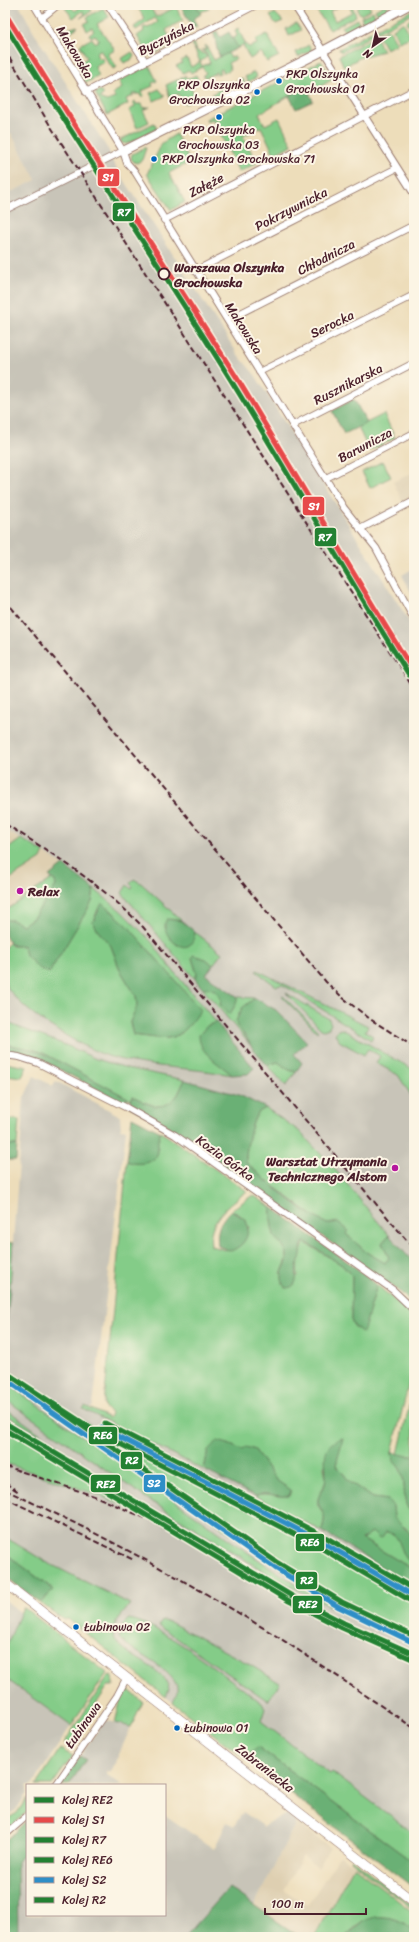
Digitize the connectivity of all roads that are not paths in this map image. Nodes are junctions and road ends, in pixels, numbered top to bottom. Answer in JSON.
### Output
{"nodes":[{"id":1,"x":34,"y":5,"type":"edge"},
{"id":2,"x":58,"y":5,"type":"edge"},
{"id":3,"x":108,"y":5,"type":"edge"},
{"id":4,"x":256,"y":5,"type":"edge"},
{"id":5,"x":294,"y":5,"type":"edge"},
{"id":6,"x":409,"y":5,"type":"edge"},
{"id":7,"x":42,"y":18,"type":"junction"},
{"id":8,"x":323,"y":50,"type":"junction"},
{"id":9,"x":145,"y":61,"type":"junction"},
{"id":10,"x":414,"y":90,"type":"edge"},
{"id":11,"x":86,"y":92,"type":"junction"},
{"id":12,"x":365,"y":116,"type":"junction"},
{"id":13,"x":123,"y":151,"type":"junction"},
{"id":14,"x":397,"y":168,"type":"junction"},
{"id":15,"x":414,"y":194,"type":"edge"},
{"id":16,"x":5,"y":210,"type":"edge"},
{"id":17,"x":164,"y":220,"type":"junction"},
{"id":18,"x":414,"y":225,"type":"edge"},
{"id":19,"x":195,"y":271,"type":"junction"},
{"id":20,"x":414,"y":295,"type":"edge"},
{"id":21,"x":227,"y":320,"type":"junction"},
{"id":22,"x":414,"y":363,"type":"edge"},
{"id":23,"x":259,"y":372,"type":"junction"},
{"id":24,"x":293,"y":425,"type":"junction"},
{"id":25,"x":414,"y":432,"type":"edge"},
{"id":26,"x":326,"y":478,"type":"junction"},
{"id":27,"x":414,"y":501,"type":"edge"},
{"id":28,"x":360,"y":529,"type":"junction"},
{"id":29,"x":414,"y":619,"type":"edge"},
{"id":30,"x":5,"y":1055,"type":"edge"},
{"id":31,"x":414,"y":1310,"type":"edge"},
{"id":32,"x":5,"y":1582,"type":"edge"},
{"id":33,"x":127,"y":1677,"type":"junction"},
{"id":34,"x":57,"y":1784,"type":"edge"},
{"id":35,"x":26,"y":1817,"type":"edge"},
{"id":36,"x":5,"y":1835,"type":"edge"},
{"id":37,"x":414,"y":1902,"type":"edge"}],
"edges":[{"from":1,"to":7,"type":"street","name":"Makowska"},
{"from":2,"to":7,"type":"street"},
{"from":3,"to":9,"type":"street"},
{"from":4,"to":9,"type":"street","name":"Byczyńska"},
{"from":5,"to":8,"type":"street"},
{"from":6,"to":8,"type":"street"},
{"from":7,"to":11,"type":"street","name":"Makowska"},
{"from":8,"to":12,"type":"street"},
{"from":8,"to":13,"type":"street"},
{"from":9,"to":11,"type":"street","name":"Byczyńska"},
{"from":10,"to":12,"type":"street","name":"Załęże"},
{"from":11,"to":13,"type":"street","name":"Makowska"},
{"from":12,"to":14,"type":"street"},
{"from":12,"to":17,"type":"street","name":"Załęże"},
{"from":13,"to":16,"type":"street"},
{"from":13,"to":17,"type":"street","name":"Makowska"},
{"from":14,"to":15,"type":"street"},
{"from":14,"to":19,"type":"street","name":"Pokrzywnicka"},
{"from":17,"to":19,"type":"street","name":"Makowska"},
{"from":18,"to":21,"type":"street","name":"Chłodnicza"},
{"from":19,"to":21,"type":"street","name":"Makowska"},
{"from":20,"to":23,"type":"street","name":"Serocka"},
{"from":21,"to":23,"type":"street","name":"Makowska"},
{"from":22,"to":24,"type":"street","name":"Rusznikarska"},
{"from":23,"to":24,"type":"street","name":"Makowska"},
{"from":24,"to":26,"type":"street","name":"Makowska"},
{"from":25,"to":26,"type":"street","name":"Barwnicza"},
{"from":26,"to":28,"type":"street","name":"Makowska"},
{"from":27,"to":28,"type":"street"},
{"from":28,"to":29,"type":"street","name":"Makowska"},
{"from":30,"to":31,"type":"street","name":"Kozia Górka"},
{"from":32,"to":33,"type":"main road","name":"Zabraniecka"},
{"from":33,"to":34,"type":"street","name":"Łubinowa"},
{"from":33,"to":37,"type":"main road","name":"Zabraniecka"},
{"from":35,"to":36,"type":"street"}]}
